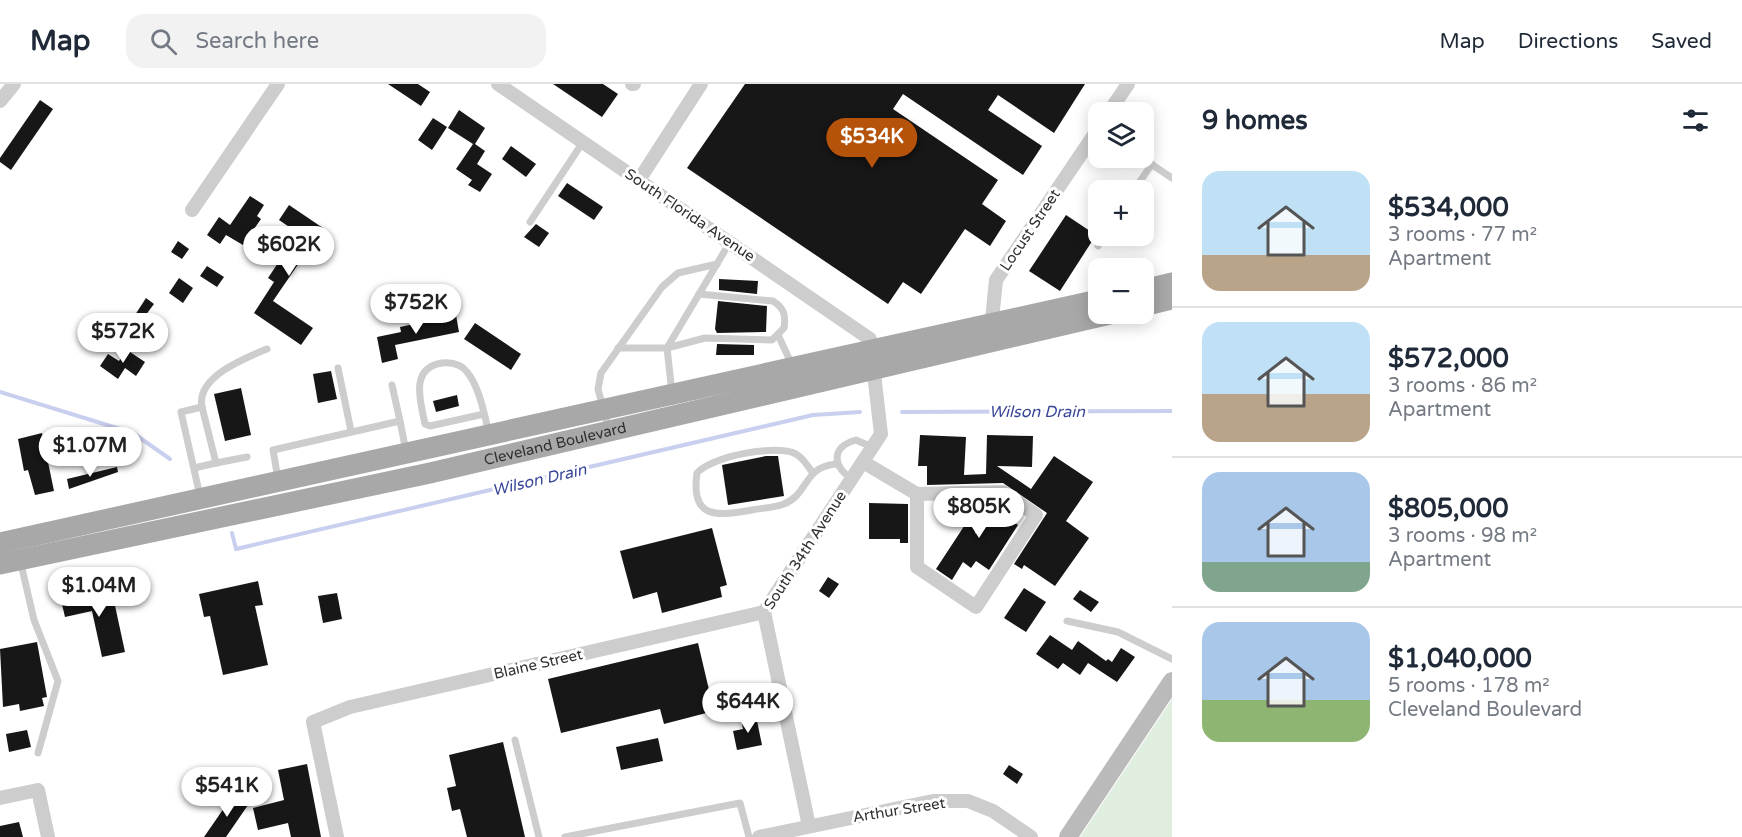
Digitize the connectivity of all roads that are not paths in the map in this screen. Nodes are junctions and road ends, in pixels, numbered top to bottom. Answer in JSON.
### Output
{"nodes":[{"id":1,"x":14,"y":84,"type":"edge"},
{"id":2,"x":278,"y":84,"type":"edge"},
{"id":3,"x":498,"y":84,"type":"edge"},
{"id":4,"x":701,"y":84,"type":"edge"},
{"id":5,"x":1128,"y":84,"type":"edge"},
{"id":6,"x":0,"y":101,"type":"edge"},
{"id":7,"x":1116,"y":102,"type":"edge"},
{"id":8,"x":583,"y":142,"type":"junction"},
{"id":9,"x":1088,"y":144,"type":"edge"},
{"id":10,"x":1154,"y":165,"type":"edge"},
{"id":11,"x":1172,"y":177,"type":"edge"},
{"id":12,"x":639,"y":180,"type":"junction"},
{"id":13,"x":192,"y":210,"type":"dead end"},
{"id":14,"x":530,"y":222,"type":"dead end"},
{"id":15,"x":730,"y":242,"type":"junction"},
{"id":16,"x":717,"y":264,"type":"junction"},
{"id":17,"x":1172,"y":283,"type":"edge"},
{"id":18,"x":1154,"y":287,"type":"edge"},
{"id":19,"x":699,"y":294,"type":"junction"},
{"id":20,"x":1172,"y":299,"type":"edge"},
{"id":21,"x":1088,"y":303,"type":"edge"},
{"id":22,"x":1154,"y":303,"type":"edge"},
{"id":23,"x":1088,"y":318,"type":"edge"},
{"id":24,"x":992,"y":333,"type":"junction"},
{"id":25,"x":779,"y":336,"type":"junction"},
{"id":26,"x":267,"y":348,"type":"dead end"},
{"id":27,"x":618,"y":348,"type":"junction"},
{"id":28,"x":668,"y":348,"type":"junction"},
{"id":29,"x":873,"y":361,"type":"junction"},
{"id":30,"x":338,"y":368,"type":"dead end"},
{"id":31,"x":796,"y":378,"type":"junction"},
{"id":32,"x":392,"y":385,"type":"dead end"},
{"id":33,"x":675,"y":406,"type":"junction"},
{"id":34,"x":202,"y":407,"type":"junction"},
{"id":35,"x":604,"y":411,"type":"junction"},
{"id":36,"x":484,"y":414,"type":"junction"},
{"id":37,"x":400,"y":421,"type":"junction"},
{"id":38,"x":351,"y":431,"type":"junction"},
{"id":39,"x":610,"y":432,"type":"junction"},
{"id":40,"x":489,"y":436,"type":"junction"},
{"id":41,"x":872,"y":447,"type":"junction"},
{"id":42,"x":407,"y":454,"type":"junction"},
{"id":43,"x":247,"y":457,"type":"dead end"},
{"id":44,"x":863,"y":462,"type":"junction"},
{"id":45,"x":216,"y":463,"type":"junction"},
{"id":46,"x":836,"y":464,"type":"junction"},
{"id":47,"x":194,"y":468,"type":"junction"},
{"id":48,"x":812,"y":472,"type":"junction"},
{"id":49,"x":852,"y":479,"type":"junction"},
{"id":50,"x":278,"y":482,"type":"junction"},
{"id":51,"x":917,"y":494,"type":"junction"},
{"id":52,"x":201,"y":499,"type":"junction"},
{"id":53,"x":0,"y":543,"type":"edge"},
{"id":54,"x":10,"y":562,"type":"edge"},
{"id":55,"x":764,"y":612,"type":"junction"},
{"id":56,"x":1067,"y":621,"type":"dead end"},
{"id":57,"x":1172,"y":659,"type":"edge"},
{"id":58,"x":1172,"y":681,"type":"edge"},
{"id":59,"x":515,"y":740,"type":"dead end"},
{"id":60,"x":38,"y":753,"type":"dead end"},
{"id":61,"x":0,"y":798,"type":"edge"},
{"id":62,"x":811,"y":831,"type":"edge"},
{"id":63,"x":48,"y":837,"type":"edge"},
{"id":64,"x":337,"y":837,"type":"edge"},
{"id":65,"x":539,"y":837,"type":"edge"},
{"id":66,"x":565,"y":837,"type":"edge"},
{"id":67,"x":749,"y":837,"type":"edge"},
{"id":68,"x":759,"y":837,"type":"edge"},
{"id":69,"x":1031,"y":837,"type":"edge"},
{"id":70,"x":1068,"y":837,"type":"edge"}],
"edges":[{"from":1,"to":6,"type":"street"},
{"from":2,"to":13,"type":"street"},
{"from":3,"to":8,"type":"street","name":"South Florida Avenue"},
{"from":4,"to":12,"type":"street"},
{"from":5,"to":7,"type":"street"},
{"from":8,"to":12,"type":"street","name":"South Florida Avenue"},
{"from":8,"to":14,"type":"lane"},
{"from":9,"to":24,"type":"street","name":"Locust Street"},
{"from":10,"to":11,"type":"lane"},
{"from":12,"to":15,"type":"street","name":"South Florida Avenue"},
{"from":15,"to":16,"type":"lane"},
{"from":15,"to":29,"type":"street","name":"South Florida Avenue"},
{"from":16,"to":19,"type":"lane"},
{"from":16,"to":27,"type":"lane"},
{"from":17,"to":18,"type":"main road"},
{"from":19,"to":25,"type":"lane"},
{"from":19,"to":28,"type":"lane"},
{"from":20,"to":22,"type":"main road"},
{"from":21,"to":24,"type":"main road","name":"Cleveland Boulevard"},
{"from":23,"to":24,"type":"main road","name":"Cleveland Boulevard"},
{"from":24,"to":29,"type":"main road","name":"Cleveland Boulevard"},
{"from":25,"to":28,"type":"lane"},
{"from":25,"to":31,"type":"lane"},
{"from":26,"to":34,"type":"lane"},
{"from":27,"to":28,"type":"lane"},
{"from":27,"to":35,"type":"lane"},
{"from":28,"to":33,"type":"lane"},
{"from":29,"to":31,"type":"main road","name":"Cleveland Boulevard"},
{"from":29,"to":41,"type":"street","name":"South 34th Avenue"},
{"from":30,"to":38,"type":"lane"},
{"from":31,"to":33,"type":"main road","name":"Cleveland Boulevard"},
{"from":32,"to":37,"type":"lane"},
{"from":33,"to":35,"type":"main road","name":"Cleveland Boulevard"},
{"from":33,"to":39,"type":"main road","name":"Cleveland Boulevard"},
{"from":34,"to":45,"type":"lane"},
{"from":34,"to":47,"type":"lane"},
{"from":35,"to":39,"type":"lane"},
{"from":35,"to":40,"type":"main road","name":"Cleveland Boulevard"},
{"from":36,"to":36,"type":"lane"},
{"from":36,"to":40,"type":"lane"},
{"from":37,"to":38,"type":"lane"},
{"from":37,"to":42,"type":"lane"},
{"from":38,"to":50,"type":"lane"},
{"from":39,"to":54,"type":"main road","name":"Cleveland Boulevard"},
{"from":40,"to":42,"type":"main road","name":"Cleveland Boulevard"},
{"from":41,"to":44,"type":"street","name":"South 34th Avenue"},
{"from":41,"to":46,"type":"lane"},
{"from":42,"to":50,"type":"main road","name":"Cleveland Boulevard"},
{"from":43,"to":45,"type":"lane"},
{"from":44,"to":49,"type":"street","name":"South 34th Avenue"},
{"from":44,"to":51,"type":"street"},
{"from":45,"to":47,"type":"lane"},
{"from":46,"to":48,"type":"lane"},
{"from":46,"to":49,"type":"lane"},
{"from":47,"to":52,"type":"lane"},
{"from":48,"to":48,"type":"lane"},
{"from":49,"to":55,"type":"street","name":"South 34th Avenue"},
{"from":50,"to":52,"type":"main road","name":"Cleveland Boulevard"},
{"from":51,"to":51,"type":"street"},
{"from":52,"to":53,"type":"main road","name":"Cleveland Boulevard"},
{"from":54,"to":60,"type":"lane"},
{"from":55,"to":62,"type":"street","name":"South 34th Avenue"},
{"from":55,"to":64,"type":"street","name":"Blaine Street"},
{"from":56,"to":57,"type":"lane"},
{"from":58,"to":70,"type":"main road"},
{"from":59,"to":65,"type":"lane"},
{"from":61,"to":63,"type":"street"},
{"from":62,"to":68,"type":"street","name":"Arthur Street"},
{"from":62,"to":69,"type":"street","name":"Arthur Street"},
{"from":66,"to":67,"type":"lane"}]}
